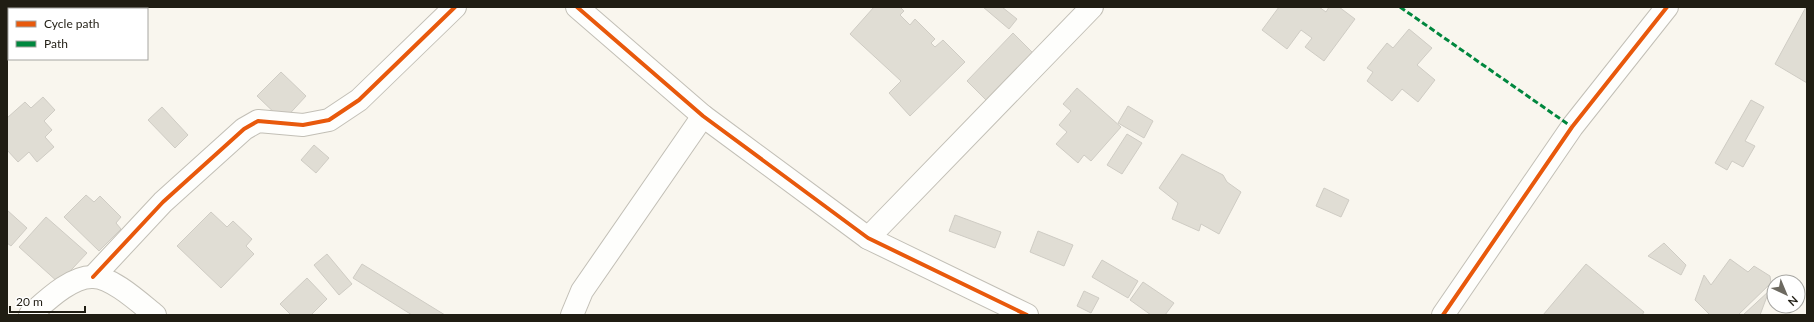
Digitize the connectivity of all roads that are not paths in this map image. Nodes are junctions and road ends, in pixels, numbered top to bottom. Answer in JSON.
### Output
{"nodes":[{"id":1,"x":455,"y":7,"type":"edge"},
{"id":2,"x":577,"y":7,"type":"edge"},
{"id":3,"x":1092,"y":7,"type":"edge"},
{"id":4,"x":1667,"y":7,"type":"edge"},
{"id":5,"x":703,"y":116,"type":"junction"},
{"id":6,"x":868,"y":238,"type":"junction"},
{"id":7,"x":93,"y":277,"type":"junction"},
{"id":8,"x":30,"y":315,"type":"edge"},
{"id":9,"x":156,"y":315,"type":"edge"},
{"id":10,"x":572,"y":315,"type":"edge"},
{"id":11,"x":1027,"y":315,"type":"edge"},
{"id":12,"x":1443,"y":315,"type":"edge"}],
"edges":[{"from":1,"to":7,"type":"street"},
{"from":2,"to":5,"type":"street"},
{"from":3,"to":6,"type":"street"},
{"from":4,"to":12,"type":"street"},
{"from":5,"to":6,"type":"street"},
{"from":5,"to":10,"type":"street"},
{"from":6,"to":11,"type":"street"},
{"from":7,"to":8,"type":"street"},
{"from":7,"to":9,"type":"street"}]}
